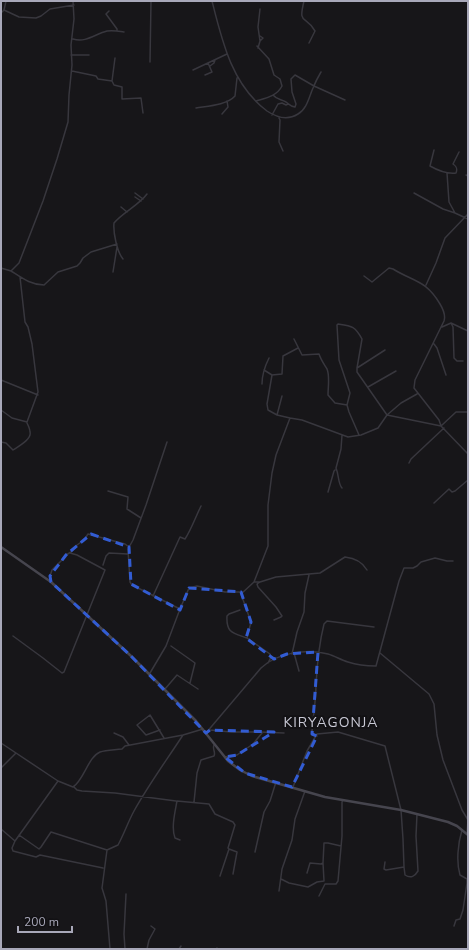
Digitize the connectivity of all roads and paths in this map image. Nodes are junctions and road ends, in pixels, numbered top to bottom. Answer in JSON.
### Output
{"nodes":[{"id":1,"x":6,"y":1,"type":"edge"},
{"id":2,"x":73,"y":1,"type":"edge"},
{"id":3,"x":151,"y":1,"type":"edge"},
{"id":4,"x":212,"y":1,"type":"edge"},
{"id":5,"x":304,"y":1,"type":"edge"},
{"id":6,"x":74,"y":5,"type":"junction"},
{"id":7,"x":260,"y":9,"type":"dead end"},
{"id":8,"x":4,"y":10,"type":"junction"},
{"id":9,"x":109,"y":11,"type":"dead end"},
{"id":10,"x":1,"y":13,"type":"edge"},
{"id":11,"x":117,"y":31,"type":"junction"},
{"id":12,"x":124,"y":32,"type":"dead end"},
{"id":13,"x":260,"y":35,"type":"junction"},
{"id":14,"x":73,"y":39,"type":"junction"},
{"id":15,"x":260,"y":41,"type":"junction"},
{"id":16,"x":309,"y":43,"type":"dead end"},
{"id":17,"x":227,"y":54,"type":"junction"},
{"id":18,"x":71,"y":55,"type":"junction"},
{"id":19,"x":89,"y":55,"type":"dead end"},
{"id":20,"x":114,"y":58,"type":"dead end"},
{"id":21,"x":215,"y":60,"type":"junction"},
{"id":22,"x":150,"y":62,"type":"dead end"},
{"id":23,"x":208,"y":63,"type":"junction"},
{"id":24,"x":210,"y":66,"type":"junction"},
{"id":25,"x":193,"y":70,"type":"dead end"},
{"id":26,"x":72,"y":71,"type":"junction"},
{"id":27,"x":321,"y":72,"type":"dead end"},
{"id":28,"x":205,"y":75,"type":"dead end"},
{"id":29,"x":237,"y":78,"type":"junction"},
{"id":30,"x":112,"y":82,"type":"junction"},
{"id":31,"x":314,"y":86,"type":"junction"},
{"id":32,"x":273,"y":95,"type":"junction"},
{"id":33,"x":345,"y":100,"type":"dead end"},
{"id":34,"x":227,"y":101,"type":"junction"},
{"id":35,"x":256,"y":101,"type":"junction"},
{"id":36,"x":288,"y":104,"type":"junction"},
{"id":37,"x":196,"y":108,"type":"dead end"},
{"id":38,"x":143,"y":113,"type":"dead end"},
{"id":39,"x":222,"y":114,"type":"dead end"},
{"id":40,"x":272,"y":115,"type":"junction"},
{"id":41,"x":279,"y":118,"type":"junction"},
{"id":42,"x":434,"y":150,"type":"dead end"},
{"id":43,"x":283,"y":151,"type":"dead end"},
{"id":44,"x":459,"y":152,"type":"dead end"},
{"id":45,"x":447,"y":173,"type":"junction"},
{"id":46,"x":135,"y":193,"type":"dead end"},
{"id":47,"x":147,"y":194,"type":"dead end"},
{"id":48,"x":414,"y":194,"type":"dead end"},
{"id":49,"x":135,"y":197,"type":"dead end"},
{"id":50,"x":143,"y":199,"type":"junction"},
{"id":51,"x":141,"y":201,"type":"junction"},
{"id":52,"x":121,"y":207,"type":"dead end"},
{"id":53,"x":127,"y":212,"type":"junction"},
{"id":54,"x":455,"y":213,"type":"junction"},
{"id":55,"x":468,"y":214,"type":"edge"},
{"id":56,"x":466,"y":217,"type":"junction"},
{"id":57,"x":468,"y":219,"type":"edge"},
{"id":58,"x":116,"y":244,"type":"junction"},
{"id":59,"x":117,"y":247,"type":"junction"},
{"id":60,"x":123,"y":259,"type":"dead end"},
{"id":61,"x":1,"y":268,"type":"edge"},
{"id":62,"x":11,"y":271,"type":"junction"},
{"id":63,"x":113,"y":272,"type":"dead end"},
{"id":64,"x":364,"y":276,"type":"dead end"},
{"id":65,"x":20,"y":277,"type":"junction"},
{"id":66,"x":426,"y":286,"type":"junction"},
{"id":67,"x":451,"y":323,"type":"junction"},
{"id":68,"x":440,"y":328,"type":"junction"},
{"id":69,"x":468,"y":331,"type":"edge"},
{"id":70,"x":294,"y":339,"type":"dead end"},
{"id":71,"x":434,"y":344,"type":"junction"},
{"id":72,"x":298,"y":348,"type":"junction"},
{"id":73,"x":385,"y":350,"type":"dead end"},
{"id":74,"x":269,"y":358,"type":"dead end"},
{"id":75,"x":463,"y":361,"type":"dead end"},
{"id":76,"x":357,"y":368,"type":"junction"},
{"id":77,"x":264,"y":370,"type":"junction"},
{"id":78,"x":396,"y":371,"type":"dead end"},
{"id":79,"x":272,"y":375,"type":"junction"},
{"id":80,"x":446,"y":375,"type":"dead end"},
{"id":81,"x":1,"y":380,"type":"edge"},
{"id":82,"x":262,"y":384,"type":"dead end"},
{"id":83,"x":368,"y":387,"type":"junction"},
{"id":84,"x":418,"y":394,"type":"junction"},
{"id":85,"x":38,"y":395,"type":"junction"},
{"id":86,"x":282,"y":396,"type":"dead end"},
{"id":87,"x":347,"y":405,"type":"junction"},
{"id":88,"x":1,"y":410,"type":"edge"},
{"id":89,"x":468,"y":412,"type":"edge"},
{"id":90,"x":277,"y":414,"type":"junction"},
{"id":91,"x":387,"y":415,"type":"junction"},
{"id":92,"x":290,"y":418,"type":"junction"},
{"id":93,"x":27,"y":422,"type":"junction"},
{"id":94,"x":441,"y":426,"type":"junction"},
{"id":95,"x":444,"y":428,"type":"junction"},
{"id":96,"x":342,"y":435,"type":"junction"},
{"id":97,"x":359,"y":435,"type":"junction"},
{"id":98,"x":1,"y":442,"type":"edge"},
{"id":99,"x":167,"y":442,"type":"dead end"},
{"id":100,"x":468,"y":454,"type":"edge"},
{"id":101,"x":409,"y":463,"type":"dead end"},
{"id":102,"x":336,"y":470,"type":"junction"},
{"id":103,"x":468,"y":480,"type":"edge"},
{"id":104,"x":342,"y":488,"type":"dead end"},
{"id":105,"x":108,"y":491,"type":"dead end"},
{"id":106,"x":328,"y":492,"type":"dead end"},
{"id":107,"x":434,"y":503,"type":"dead end"},
{"id":108,"x":201,"y":506,"type":"dead end"},
{"id":109,"x":141,"y":518,"type":"junction"},
{"id":110,"x":1,"y":547,"type":"edge"},
{"id":111,"x":129,"y":547,"type":"junction"},
{"id":112,"x":70,"y":553,"type":"junction"},
{"id":113,"x":128,"y":554,"type":"junction"},
{"id":114,"x":453,"y":561,"type":"dead end"},
{"id":115,"x":103,"y":565,"type":"dead end"},
{"id":116,"x":366,"y":570,"type":"dead end"},
{"id":117,"x":309,"y":575,"type":"junction"},
{"id":118,"x":51,"y":582,"type":"junction"},
{"id":119,"x":254,"y":582,"type":"junction"},
{"id":120,"x":260,"y":582,"type":"junction"},
{"id":121,"x":242,"y":593,"type":"junction"},
{"id":122,"x":153,"y":596,"type":"junction"},
{"id":123,"x":180,"y":610,"type":"junction"},
{"id":124,"x":240,"y":610,"type":"dead end"},
{"id":125,"x":87,"y":616,"type":"junction"},
{"id":126,"x":274,"y":620,"type":"dead end"},
{"id":127,"x":374,"y":627,"type":"dead end"},
{"id":128,"x":13,"y":636,"type":"dead end"},
{"id":129,"x":247,"y":638,"type":"junction"},
{"id":130,"x":171,"y":646,"type":"dead end"},
{"id":131,"x":318,"y":652,"type":"junction"},
{"id":132,"x":293,"y":653,"type":"junction"},
{"id":133,"x":380,"y":653,"type":"junction"},
{"id":134,"x":268,"y":662,"type":"junction"},
{"id":135,"x":298,"y":671,"type":"dead end"},
{"id":136,"x":149,"y":675,"type":"junction"},
{"id":137,"x":190,"y":683,"type":"junction"},
{"id":138,"x":198,"y":689,"type":"dead end"},
{"id":139,"x":164,"y":690,"type":"junction"},
{"id":140,"x":203,"y":729,"type":"junction"},
{"id":141,"x":160,"y":730,"type":"junction"},
{"id":142,"x":210,"y":730,"type":"junction"},
{"id":143,"x":262,"y":732,"type":"junction"},
{"id":144,"x":114,"y":733,"type":"dead end"},
{"id":145,"x":206,"y":733,"type":"junction"},
{"id":146,"x":284,"y":733,"type":"dead end"},
{"id":147,"x":183,"y":735,"type":"junction"},
{"id":148,"x":317,"y":736,"type":"junction"},
{"id":149,"x":164,"y":738,"type":"junction"},
{"id":150,"x":1,"y":743,"type":"edge"},
{"id":151,"x":129,"y":745,"type":"junction"},
{"id":152,"x":215,"y":745,"type":"junction"},
{"id":153,"x":16,"y":753,"type":"junction"},
{"id":154,"x":225,"y":757,"type":"junction"},
{"id":155,"x":1,"y":768,"type":"edge"},
{"id":156,"x":58,"y":781,"type":"junction"},
{"id":157,"x":276,"y":782,"type":"junction"},
{"id":158,"x":74,"y":787,"type":"junction"},
{"id":159,"x":292,"y":787,"type":"junction"},
{"id":160,"x":305,"y":791,"type":"junction"},
{"id":161,"x":143,"y":796,"type":"junction"},
{"id":162,"x":343,"y":800,"type":"junction"},
{"id":163,"x":177,"y":801,"type":"junction"},
{"id":164,"x":194,"y":802,"type":"junction"},
{"id":165,"x":401,"y":810,"type":"junction"},
{"id":166,"x":417,"y":814,"type":"junction"},
{"id":167,"x":468,"y":820,"type":"edge"},
{"id":168,"x":1,"y":829,"type":"edge"},
{"id":169,"x":462,"y":830,"type":"junction"},
{"id":170,"x":467,"y":834,"type":"edge"},
{"id":171,"x":20,"y":835,"type":"junction"},
{"id":172,"x":180,"y":840,"type":"dead end"},
{"id":173,"x":15,"y":842,"type":"junction"},
{"id":174,"x":341,"y":846,"type":"junction"},
{"id":175,"x":229,"y":849,"type":"junction"},
{"id":176,"x":106,"y":850,"type":"junction"},
{"id":177,"x":255,"y":852,"type":"dead end"},
{"id":178,"x":385,"y":862,"type":"dead end"},
{"id":179,"x":323,"y":863,"type":"junction"},
{"id":180,"x":404,"y":867,"type":"junction"},
{"id":181,"x":104,"y":869,"type":"junction"},
{"id":182,"x":307,"y":873,"type":"dead end"},
{"id":183,"x":232,"y":874,"type":"dead end"},
{"id":184,"x":220,"y":876,"type":"dead end"},
{"id":185,"x":281,"y":879,"type":"junction"},
{"id":186,"x":279,"y":891,"type":"dead end"},
{"id":187,"x":126,"y":894,"type":"dead end"},
{"id":188,"x":319,"y":896,"type":"dead end"},
{"id":189,"x":151,"y":926,"type":"dead end"},
{"id":190,"x":454,"y":926,"type":"dead end"},
{"id":191,"x":181,"y":946,"type":"dead end"},
{"id":192,"x":110,"y":949,"type":"edge"},
{"id":193,"x":125,"y":949,"type":"edge"},
{"id":194,"x":147,"y":949,"type":"edge"},
{"id":195,"x":179,"y":949,"type":"edge"}],
"edges":[{"from":1,"to":8,"type":"street"},
{"from":2,"to":6,"type":"street"},
{"from":3,"to":22,"type":"street"},
{"from":4,"to":17,"type":"street"},
{"from":5,"to":16,"type":"street"},
{"from":6,"to":8,"type":"street"},
{"from":6,"to":14,"type":"street"},
{"from":7,"to":13,"type":"street"},
{"from":8,"to":10,"type":"street"},
{"from":9,"to":11,"type":"street"},
{"from":11,"to":12,"type":"street"},
{"from":11,"to":14,"type":"street"},
{"from":13,"to":15,"type":"street"},
{"from":13,"to":15,"type":"street"},
{"from":14,"to":18,"type":"street"},
{"from":15,"to":32,"type":"street"},
{"from":17,"to":21,"type":"street"},
{"from":17,"to":29,"type":"street"},
{"from":18,"to":19,"type":"street"},
{"from":18,"to":26,"type":"street"},
{"from":20,"to":30,"type":"street"},
{"from":21,"to":23,"type":"street"},
{"from":21,"to":24,"type":"street"},
{"from":23,"to":24,"type":"street"},
{"from":23,"to":25,"type":"street"},
{"from":24,"to":28,"type":"street"},
{"from":26,"to":30,"type":"street"},
{"from":26,"to":62,"type":"street"},
{"from":27,"to":31,"type":"street"},
{"from":29,"to":34,"type":"street"},
{"from":29,"to":35,"type":"street"},
{"from":30,"to":38,"type":"street"},
{"from":31,"to":33,"type":"street"},
{"from":31,"to":36,"type":"street"},
{"from":31,"to":41,"type":"street"},
{"from":32,"to":35,"type":"street"},
{"from":32,"to":36,"type":"street"},
{"from":34,"to":37,"type":"street"},
{"from":34,"to":39,"type":"street"},
{"from":35,"to":40,"type":"street"},
{"from":36,"to":40,"type":"street"},
{"from":40,"to":41,"type":"street"},
{"from":41,"to":43,"type":"street"},
{"from":42,"to":45,"type":"street"},
{"from":44,"to":45,"type":"street"},
{"from":45,"to":54,"type":"street"},
{"from":46,"to":50,"type":"street"},
{"from":47,"to":50,"type":"street"},
{"from":48,"to":54,"type":"street"},
{"from":49,"to":51,"type":"street"},
{"from":50,"to":51,"type":"street"},
{"from":51,"to":53,"type":"street"},
{"from":52,"to":53,"type":"street"},
{"from":53,"to":58,"type":"street"},
{"from":54,"to":56,"type":"street"},
{"from":55,"to":56,"type":"street"},
{"from":56,"to":57,"type":"street"},
{"from":56,"to":66,"type":"street"},
{"from":58,"to":59,"type":"street"},
{"from":58,"to":65,"type":"street"},
{"from":59,"to":60,"type":"street"},
{"from":59,"to":63,"type":"street"},
{"from":61,"to":62,"type":"street"},
{"from":62,"to":65,"type":"street"},
{"from":64,"to":66,"type":"street"},
{"from":65,"to":85,"type":"street"},
{"from":66,"to":68,"type":"street"},
{"from":67,"to":68,"type":"street"},
{"from":67,"to":69,"type":"street"},
{"from":67,"to":75,"type":"street"},
{"from":68,"to":71,"type":"street"},
{"from":70,"to":72,"type":"street"},
{"from":71,"to":80,"type":"street"},
{"from":71,"to":84,"type":"street"},
{"from":72,"to":79,"type":"street"},
{"from":72,"to":87,"type":"street"},
{"from":73,"to":76,"type":"street"},
{"from":74,"to":77,"type":"street"},
{"from":76,"to":83,"type":"street"},
{"from":76,"to":87,"type":"street"},
{"from":77,"to":79,"type":"street"},
{"from":77,"to":82,"type":"street"},
{"from":78,"to":83,"type":"street"},
{"from":79,"to":90,"type":"street"},
{"from":81,"to":85,"type":"street"},
{"from":83,"to":91,"type":"street"},
{"from":84,"to":91,"type":"street"},
{"from":84,"to":94,"type":"street"},
{"from":85,"to":93,"type":"street"},
{"from":86,"to":90,"type":"street"},
{"from":87,"to":97,"type":"street"},
{"from":88,"to":93,"type":"street"},
{"from":89,"to":94,"type":"street"},
{"from":90,"to":92,"type":"street"},
{"from":91,"to":94,"type":"street"},
{"from":91,"to":97,"type":"street"},
{"from":92,"to":96,"type":"street"},
{"from":92,"to":119,"type":"street"},
{"from":93,"to":98,"type":"street"},
{"from":94,"to":95,"type":"street"},
{"from":95,"to":100,"type":"street"},
{"from":95,"to":101,"type":"street"},
{"from":96,"to":97,"type":"street"},
{"from":96,"to":102,"type":"street"},
{"from":99,"to":109,"type":"street"},
{"from":102,"to":104,"type":"street"},
{"from":102,"to":106,"type":"street"},
{"from":103,"to":107,"type":"street"},
{"from":105,"to":109,"type":"street"},
{"from":108,"to":122,"type":"street"},
{"from":109,"to":111,"type":"street"},
{"from":110,"to":118,"type":"street"},
{"from":111,"to":112,"type":"street"},
{"from":111,"to":113,"type":"street"},
{"from":112,"to":118,"type":"street"},
{"from":112,"to":125,"type":"street"},
{"from":113,"to":115,"type":"street"},
{"from":113,"to":122,"type":"street"},
{"from":114,"to":133,"type":"street"},
{"from":116,"to":117,"type":"street"},
{"from":117,"to":120,"type":"street"},
{"from":117,"to":132,"type":"street"},
{"from":118,"to":125,"type":"street"},
{"from":119,"to":120,"type":"street"},
{"from":119,"to":121,"type":"street"},
{"from":120,"to":126,"type":"street"},
{"from":121,"to":123,"type":"street"},
{"from":121,"to":129,"type":"street"},
{"from":122,"to":123,"type":"street"},
{"from":123,"to":136,"type":"street"},
{"from":124,"to":129,"type":"street"},
{"from":125,"to":128,"type":"street"},
{"from":125,"to":136,"type":"street"},
{"from":127,"to":131,"type":"street"},
{"from":129,"to":134,"type":"street"},
{"from":130,"to":137,"type":"street"},
{"from":131,"to":132,"type":"street"},
{"from":131,"to":133,"type":"street"},
{"from":131,"to":148,"type":"street"},
{"from":132,"to":134,"type":"street"},
{"from":132,"to":135,"type":"street"},
{"from":133,"to":167,"type":"street"},
{"from":134,"to":142,"type":"street"},
{"from":136,"to":139,"type":"street"},
{"from":137,"to":138,"type":"street"},
{"from":137,"to":139,"type":"street"},
{"from":139,"to":140,"type":"street"},
{"from":140,"to":145,"type":"street"},
{"from":140,"to":147,"type":"street"},
{"from":141,"to":141,"type":"street"},
{"from":141,"to":149,"type":"street"},
{"from":142,"to":143,"type":"street"},
{"from":142,"to":145,"type":"street"},
{"from":143,"to":146,"type":"street"},
{"from":143,"to":154,"type":"street"},
{"from":144,"to":151,"type":"street"},
{"from":145,"to":152,"type":"street"},
{"from":147,"to":149,"type":"street"},
{"from":147,"to":161,"type":"street"},
{"from":148,"to":159,"type":"street"},
{"from":148,"to":165,"type":"street"},
{"from":149,"to":151,"type":"street"},
{"from":150,"to":153,"type":"street"},
{"from":151,"to":158,"type":"street"},
{"from":152,"to":154,"type":"street"},
{"from":152,"to":164,"type":"street"},
{"from":153,"to":155,"type":"street"},
{"from":153,"to":156,"type":"street"},
{"from":154,"to":157,"type":"street"},
{"from":156,"to":158,"type":"street"},
{"from":156,"to":171,"type":"street"},
{"from":157,"to":159,"type":"street"},
{"from":157,"to":177,"type":"street"},
{"from":158,"to":161,"type":"street"},
{"from":159,"to":160,"type":"street"},
{"from":160,"to":162,"type":"street"},
{"from":160,"to":185,"type":"street"},
{"from":161,"to":163,"type":"street"},
{"from":161,"to":176,"type":"street"},
{"from":162,"to":165,"type":"street"},
{"from":162,"to":174,"type":"street"},
{"from":163,"to":164,"type":"street"},
{"from":163,"to":172,"type":"street"},
{"from":164,"to":175,"type":"street"},
{"from":165,"to":166,"type":"street"},
{"from":165,"to":180,"type":"street"},
{"from":166,"to":169,"type":"street"},
{"from":166,"to":180,"type":"street"},
{"from":167,"to":170,"type":"street"},
{"from":168,"to":173,"type":"street"},
{"from":169,"to":170,"type":"street"},
{"from":169,"to":190,"type":"street"},
{"from":171,"to":173,"type":"street"},
{"from":171,"to":176,"type":"street"},
{"from":173,"to":181,"type":"street"},
{"from":174,"to":179,"type":"street"},
{"from":174,"to":188,"type":"street"},
{"from":175,"to":183,"type":"street"},
{"from":175,"to":184,"type":"street"},
{"from":176,"to":181,"type":"street"},
{"from":178,"to":180,"type":"street"},
{"from":179,"to":182,"type":"street"},
{"from":179,"to":185,"type":"street"},
{"from":181,"to":192,"type":"street"},
{"from":185,"to":186,"type":"street"},
{"from":187,"to":193,"type":"street"},
{"from":189,"to":194,"type":"street"},
{"from":191,"to":195,"type":"street"}]}
